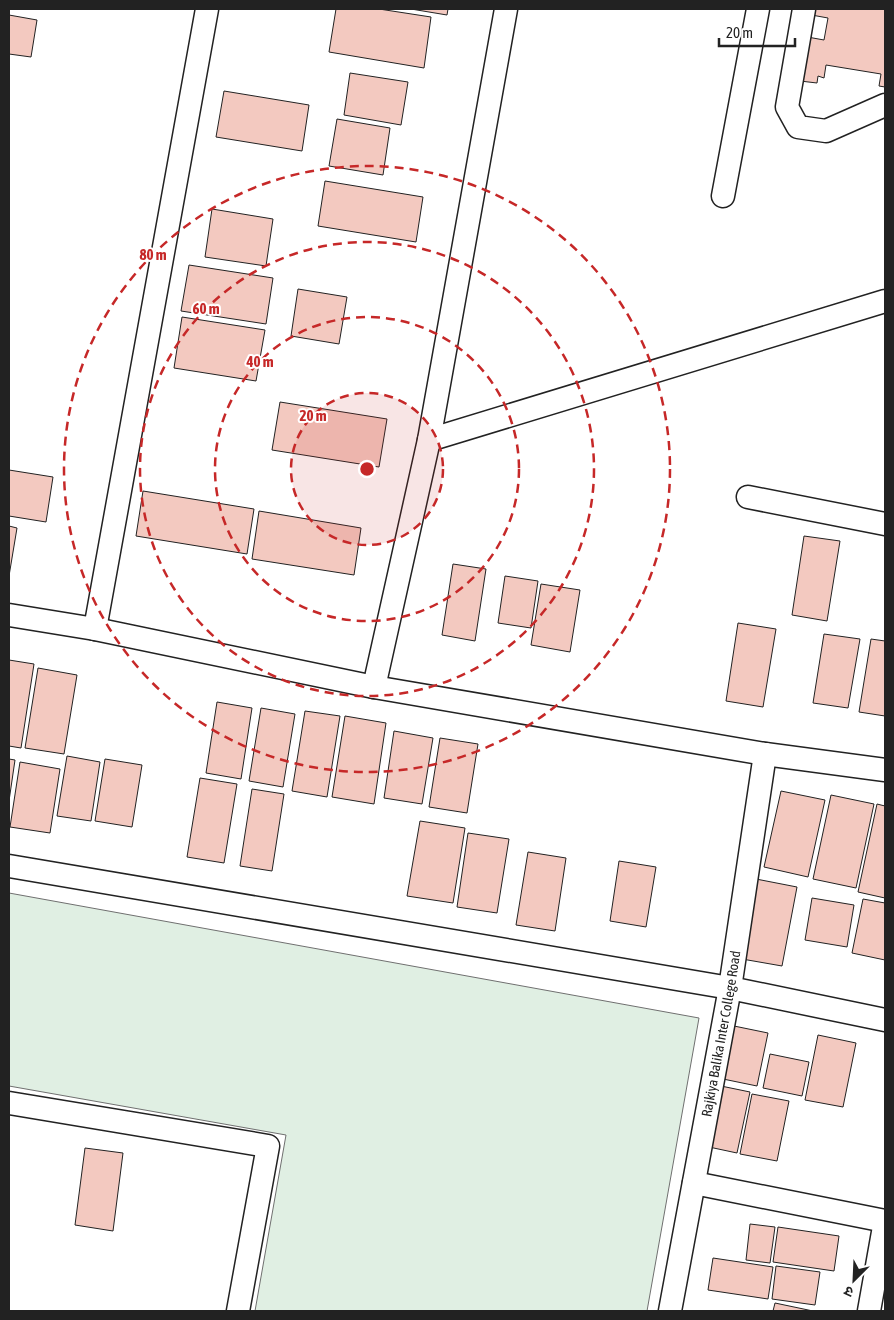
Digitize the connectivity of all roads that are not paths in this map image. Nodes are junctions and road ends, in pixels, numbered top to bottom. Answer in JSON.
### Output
{"nodes":[{"id":1,"x":208,"y":9,"type":"edge"},
{"id":2,"x":506,"y":9,"type":"edge"},
{"id":3,"x":758,"y":9,"type":"edge"},
{"id":4,"x":804,"y":9,"type":"edge"},
{"id":5,"x":885,"y":105,"type":"edge"},
{"id":6,"x":723,"y":196,"type":"dead end"},
{"id":7,"x":885,"y":301,"type":"edge"},
{"id":8,"x":428,"y":440,"type":"junction"},
{"id":9,"x":748,"y":497,"type":"dead end"},
{"id":10,"x":885,"y":524,"type":"edge"},
{"id":11,"x":9,"y":615,"type":"edge"},
{"id":12,"x":95,"y":630,"type":"junction"},
{"id":13,"x":374,"y":687,"type":"junction"},
{"id":14,"x":765,"y":754,"type":"junction"},
{"id":15,"x":885,"y":770,"type":"edge"},
{"id":16,"x":9,"y":866,"type":"edge"},
{"id":17,"x":730,"y":988,"type":"junction"},
{"id":18,"x":885,"y":1020,"type":"edge"},
{"id":19,"x":9,"y":1103,"type":"edge"},
{"id":20,"x":694,"y":1183,"type":"junction"},
{"id":21,"x":885,"y":1221,"type":"edge"},
{"id":22,"x":238,"y":1311,"type":"edge"},
{"id":23,"x":670,"y":1311,"type":"edge"},
{"id":24,"x":869,"y":1311,"type":"edge"}],
"edges":[{"from":1,"to":12,"type":"street"},
{"from":2,"to":8,"type":"street"},
{"from":3,"to":6,"type":"street"},
{"from":4,"to":5,"type":"street"},
{"from":7,"to":8,"type":"street"},
{"from":8,"to":13,"type":"street"},
{"from":9,"to":10,"type":"street"},
{"from":11,"to":12,"type":"street"},
{"from":12,"to":13,"type":"street"},
{"from":13,"to":14,"type":"street"},
{"from":14,"to":15,"type":"street"},
{"from":14,"to":17,"type":"street","name":"Rajkiya Balika Inter College Road"},
{"from":16,"to":17,"type":"street"},
{"from":17,"to":18,"type":"street"},
{"from":17,"to":20,"type":"street","name":"Rajkiya Balika Inter College Road"},
{"from":19,"to":22,"type":"street"},
{"from":20,"to":21,"type":"street"},
{"from":20,"to":23,"type":"street","name":"Rajkiya Balika Inter College Road"},
{"from":21,"to":24,"type":"street"}]}
